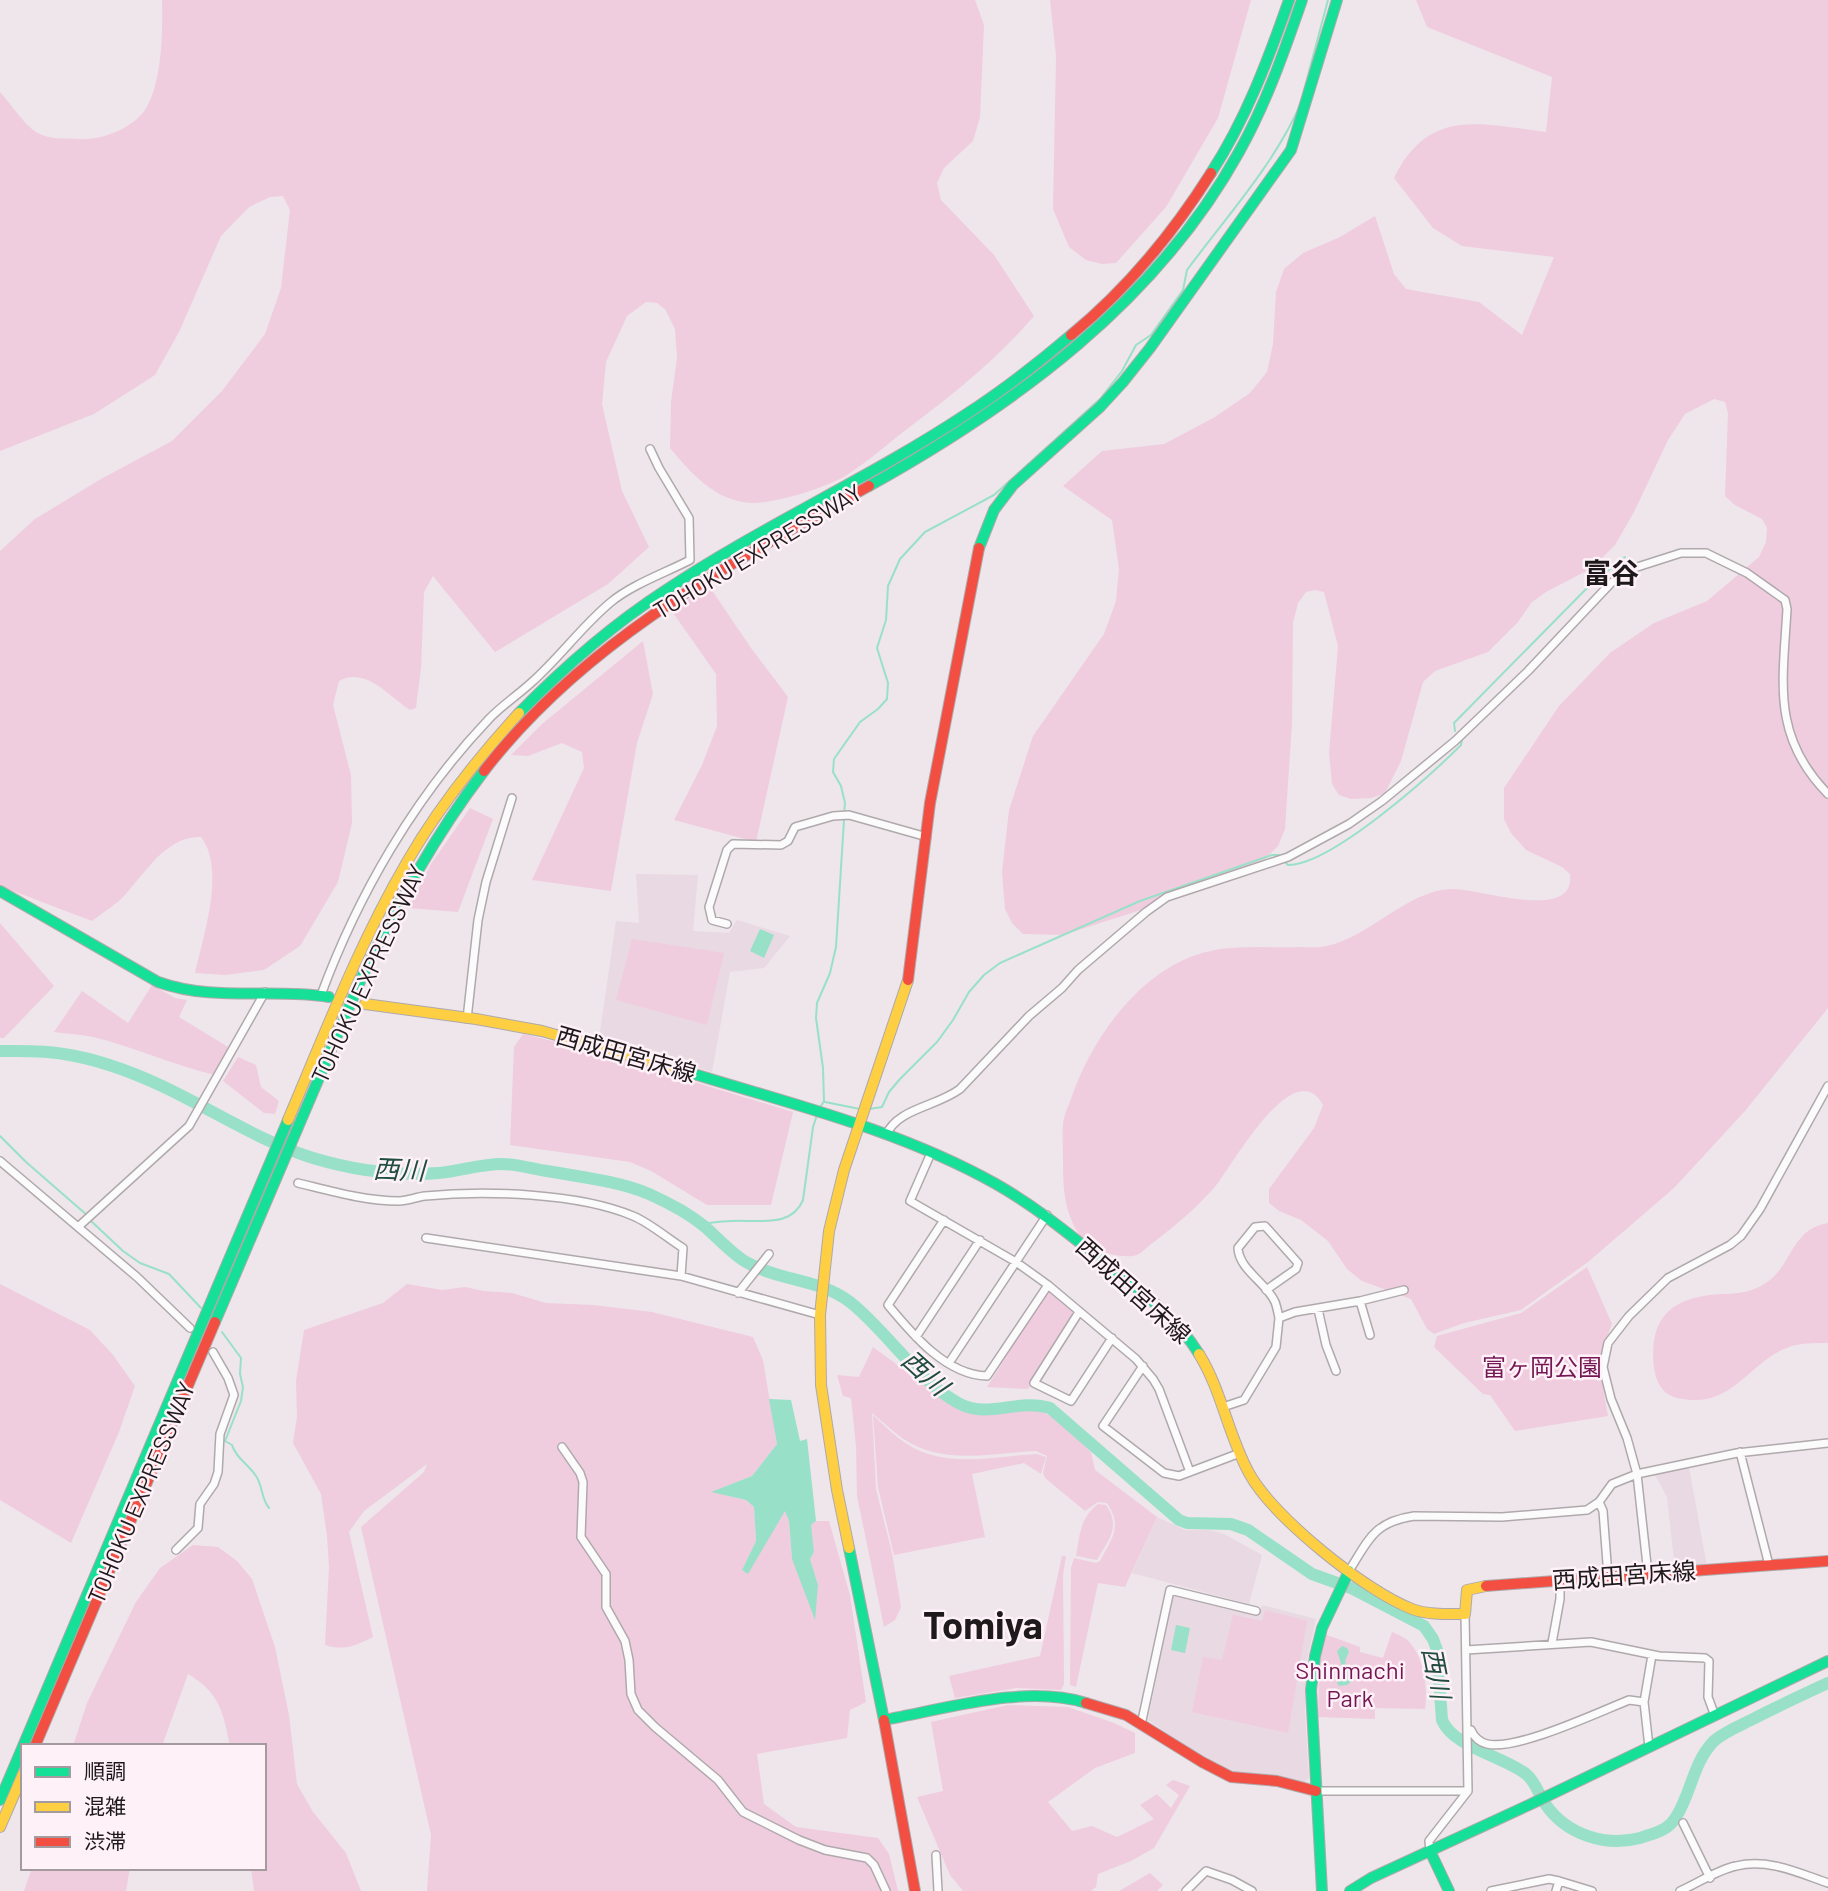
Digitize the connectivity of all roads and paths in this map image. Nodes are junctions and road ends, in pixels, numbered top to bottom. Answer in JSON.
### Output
{"nodes":[{"id":1,"x":1289,"y":0,"type":"edge"},
{"id":2,"x":1302,"y":0,"type":"edge"},
{"id":3,"x":1337,"y":0,"type":"edge"},
{"id":4,"x":650,"y":449,"type":"dead end"},
{"id":5,"x":1828,"y":794,"type":"edge"},
{"id":6,"x":512,"y":798,"type":"dead end"},
{"id":7,"x":927,"y":837,"type":"junction"},
{"id":8,"x":0,"y":891,"type":"edge"},
{"id":9,"x":727,"y":925,"type":"dead end"},
{"id":10,"x":265,"y":992,"type":"junction"},
{"id":11,"x":325,"y":997,"type":"joint"},
{"id":12,"x":365,"y":1004,"type":"dead end"},
{"id":13,"x":467,"y":1019,"type":"junction"},
{"id":14,"x":1828,"y":1086,"type":"edge"},
{"id":15,"x":858,"y":1124,"type":"junction"},
{"id":16,"x":886,"y":1135,"type":"junction"},
{"id":17,"x":931,"y":1153,"type":"junction"},
{"id":18,"x":0,"y":1161,"type":"edge"},
{"id":19,"x":298,"y":1183,"type":"dead end"},
{"id":20,"x":1046,"y":1215,"type":"junction"},
{"id":21,"x":944,"y":1220,"type":"junction"},
{"id":22,"x":78,"y":1227,"type":"junction"},
{"id":23,"x":426,"y":1238,"type":"dead end"},
{"id":24,"x":979,"y":1240,"type":"junction"},
{"id":25,"x":769,"y":1254,"type":"dead end"},
{"id":26,"x":1016,"y":1262,"type":"junction"},
{"id":27,"x":681,"y":1276,"type":"junction"},
{"id":28,"x":1048,"y":1285,"type":"junction"},
{"id":29,"x":1266,"y":1290,"type":"junction"},
{"id":30,"x":1404,"y":1290,"type":"dead end"},
{"id":31,"x":738,"y":1293,"type":"junction"},
{"id":32,"x":1360,"y":1301,"type":"junction"},
{"id":33,"x":1318,"y":1309,"type":"junction"},
{"id":34,"x":820,"y":1310,"type":"junction"},
{"id":35,"x":1079,"y":1312,"type":"junction"},
{"id":36,"x":1279,"y":1318,"type":"junction"},
{"id":37,"x":190,"y":1328,"type":"dead end"},
{"id":38,"x":1370,"y":1335,"type":"dead end"},
{"id":39,"x":916,"y":1337,"type":"junction"},
{"id":40,"x":1112,"y":1338,"type":"junction"},
{"id":41,"x":213,"y":1352,"type":"dead end"},
{"id":42,"x":949,"y":1363,"type":"junction"},
{"id":43,"x":1143,"y":1366,"type":"junction"},
{"id":44,"x":1336,"y":1371,"type":"dead end"},
{"id":45,"x":1223,"y":1407,"type":"junction"},
{"id":46,"x":1828,"y":1443,"type":"edge"},
{"id":47,"x":562,"y":1447,"type":"dead end"},
{"id":48,"x":1740,"y":1452,"type":"junction"},
{"id":49,"x":1240,"y":1453,"type":"junction"},
{"id":50,"x":1190,"y":1472,"type":"junction"},
{"id":51,"x":1637,"y":1475,"type":"junction"},
{"id":52,"x":1599,"y":1503,"type":"junction"},
{"id":53,"x":176,"y":1550,"type":"dead end"},
{"id":54,"x":1828,"y":1561,"type":"edge"},
{"id":55,"x":1769,"y":1565,"type":"junction"},
{"id":56,"x":1347,"y":1574,"type":"junction"},
{"id":57,"x":1648,"y":1574,"type":"junction"},
{"id":58,"x":1608,"y":1576,"type":"junction"},
{"id":59,"x":1560,"y":1580,"type":"junction"},
{"id":60,"x":1256,"y":1611,"type":"dead end"},
{"id":61,"x":1465,"y":1614,"type":"junction"},
{"id":62,"x":1552,"y":1643,"type":"junction"},
{"id":63,"x":1466,"y":1650,"type":"junction"},
{"id":64,"x":1652,"y":1655,"type":"junction"},
{"id":65,"x":1828,"y":1661,"type":"edge"},
{"id":66,"x":1644,"y":1702,"type":"junction"},
{"id":67,"x":1715,"y":1716,"type":"junction"},
{"id":68,"x":884,"y":1720,"type":"junction"},
{"id":69,"x":1141,"y":1725,"type":"junction"},
{"id":70,"x":1468,"y":1733,"type":"junction"},
{"id":71,"x":24,"y":1744,"type":"edge"},
{"id":72,"x":36,"y":1744,"type":"edge"},
{"id":73,"x":1649,"y":1747,"type":"junction"},
{"id":74,"x":21,"y":1751,"type":"edge"},
{"id":75,"x":21,"y":1779,"type":"edge"},
{"id":76,"x":1316,"y":1791,"type":"junction"},
{"id":77,"x":1468,"y":1791,"type":"junction"},
{"id":78,"x":0,"y":1800,"type":"edge"},
{"id":79,"x":1683,"y":1823,"type":"dead end"},
{"id":80,"x":0,"y":1827,"type":"edge"},
{"id":81,"x":1430,"y":1851,"type":"junction"},
{"id":82,"x":936,"y":1855,"type":"dead end"},
{"id":83,"x":1371,"y":1878,"type":"junction"},
{"id":84,"x":1710,"y":1878,"type":"junction"},
{"id":85,"x":1559,"y":1881,"type":"junction"},
{"id":86,"x":1828,"y":1885,"type":"edge"},
{"id":87,"x":886,"y":1891,"type":"edge"},
{"id":88,"x":915,"y":1891,"type":"edge"},
{"id":89,"x":938,"y":1891,"type":"edge"},
{"id":90,"x":1186,"y":1891,"type":"edge"},
{"id":91,"x":1252,"y":1891,"type":"edge"},
{"id":92,"x":1322,"y":1891,"type":"edge"},
{"id":93,"x":1350,"y":1891,"type":"edge"},
{"id":94,"x":1361,"y":1891,"type":"edge"},
{"id":95,"x":1449,"y":1891,"type":"edge"},
{"id":96,"x":1491,"y":1891,"type":"edge"},
{"id":97,"x":1556,"y":1891,"type":"edge"},
{"id":98,"x":1592,"y":1891,"type":"edge"},
{"id":99,"x":1680,"y":1891,"type":"edge"},
{"id":100,"x":1826,"y":1891,"type":"edge"}],
"edges":[{"from":1,"to":71,"type":"main road","name":"TOHOKU EXPRESSWAY"},
{"from":2,"to":72,"type":"main road","name":"TOHOKU EXPRESSWAY"},
{"from":3,"to":7,"type":"main road"},
{"from":4,"to":11,"type":"street"},
{"from":5,"to":16,"type":"street"},
{"from":6,"to":13,"type":"street"},
{"from":7,"to":9,"type":"street"},
{"from":7,"to":15,"type":"main road"},
{"from":8,"to":10,"type":"main road"},
{"from":10,"to":11,"type":"main road"},
{"from":10,"to":22,"type":"street"},
{"from":12,"to":13,"type":"main road","name":"西成田宮床線"},
{"from":13,"to":15,"type":"main road","name":"西成田宮床線"},
{"from":14,"to":51,"type":"street"},
{"from":15,"to":16,"type":"main road","name":"西成田宮床線"},
{"from":15,"to":34,"type":"main road"},
{"from":16,"to":17,"type":"main road","name":"西成田宮床線"},
{"from":17,"to":20,"type":"main road","name":"西成田宮床線"},
{"from":17,"to":21,"type":"street"},
{"from":18,"to":22,"type":"street"},
{"from":19,"to":27,"type":"street"},
{"from":20,"to":26,"type":"street"},
{"from":20,"to":45,"type":"main road","name":"西成田宮床線"},
{"from":21,"to":24,"type":"street"},
{"from":21,"to":39,"type":"street"},
{"from":22,"to":37,"type":"street"},
{"from":23,"to":27,"type":"street"},
{"from":24,"to":26,"type":"street"},
{"from":24,"to":39,"type":"street"},
{"from":25,"to":31,"type":"street"},
{"from":26,"to":28,"type":"street"},
{"from":26,"to":42,"type":"street"},
{"from":27,"to":31,"type":"street"},
{"from":28,"to":35,"type":"street"},
{"from":28,"to":42,"type":"street"},
{"from":29,"to":29,"type":"street"},
{"from":29,"to":36,"type":"street"},
{"from":30,"to":32,"type":"street"},
{"from":31,"to":34,"type":"street"},
{"from":32,"to":33,"type":"street"},
{"from":32,"to":38,"type":"street"},
{"from":33,"to":36,"type":"street"},
{"from":33,"to":44,"type":"street"},
{"from":34,"to":68,"type":"main road"},
{"from":35,"to":40,"type":"street"},
{"from":35,"to":40,"type":"street"},
{"from":36,"to":45,"type":"street"},
{"from":39,"to":42,"type":"street"},
{"from":40,"to":43,"type":"street"},
{"from":41,"to":53,"type":"street"},
{"from":43,"to":50,"type":"street"},
{"from":43,"to":50,"type":"street"},
{"from":45,"to":49,"type":"main road","name":"西成田宮床線"},
{"from":46,"to":48,"type":"street"},
{"from":47,"to":87,"type":"street"},
{"from":48,"to":51,"type":"street"},
{"from":48,"to":55,"type":"street"},
{"from":49,"to":50,"type":"street"},
{"from":49,"to":56,"type":"main road","name":"西成田宮床線"},
{"from":51,"to":52,"type":"street"},
{"from":51,"to":57,"type":"street"},
{"from":52,"to":56,"type":"street"},
{"from":52,"to":58,"type":"street"},
{"from":54,"to":55,"type":"main road","name":"西成田宮床線"},
{"from":55,"to":57,"type":"main road","name":"西成田宮床線"},
{"from":56,"to":61,"type":"main road","name":"西成田宮床線"},
{"from":56,"to":76,"type":"main road"},
{"from":57,"to":58,"type":"main road","name":"西成田宮床線"},
{"from":58,"to":59,"type":"main road","name":"西成田宮床線"},
{"from":59,"to":61,"type":"main road","name":"西成田宮床線"},
{"from":59,"to":62,"type":"street"},
{"from":60,"to":69,"type":"street"},
{"from":61,"to":63,"type":"street"},
{"from":62,"to":63,"type":"street"},
{"from":62,"to":64,"type":"street"},
{"from":63,"to":70,"type":"street"},
{"from":64,"to":66,"type":"street"},
{"from":64,"to":67,"type":"street"},
{"from":65,"to":67,"type":"main road"},
{"from":66,"to":70,"type":"street"},
{"from":66,"to":73,"type":"street"},
{"from":67,"to":73,"type":"main road"},
{"from":68,"to":69,"type":"main road"},
{"from":68,"to":88,"type":"main road"},
{"from":69,"to":76,"type":"main road"},
{"from":70,"to":77,"type":"street"},
{"from":73,"to":81,"type":"main road"},
{"from":74,"to":78,"type":"main road","name":"TOHOKU EXPRESSWAY"},
{"from":75,"to":80,"type":"main road"},
{"from":76,"to":77,"type":"street"},
{"from":76,"to":92,"type":"main road"},
{"from":77,"to":81,"type":"street"},
{"from":79,"to":84,"type":"street"},
{"from":81,"to":83,"type":"main road"},
{"from":81,"to":95,"type":"main road"},
{"from":82,"to":89,"type":"street"},
{"from":83,"to":93,"type":"main road"},
{"from":83,"to":94,"type":"street"},
{"from":84,"to":86,"type":"street"},
{"from":84,"to":99,"type":"street"},
{"from":85,"to":96,"type":"street"},
{"from":85,"to":97,"type":"street"},
{"from":85,"to":98,"type":"street"},
{"from":86,"to":100,"type":"street"},
{"from":90,"to":91,"type":"street"}]}
